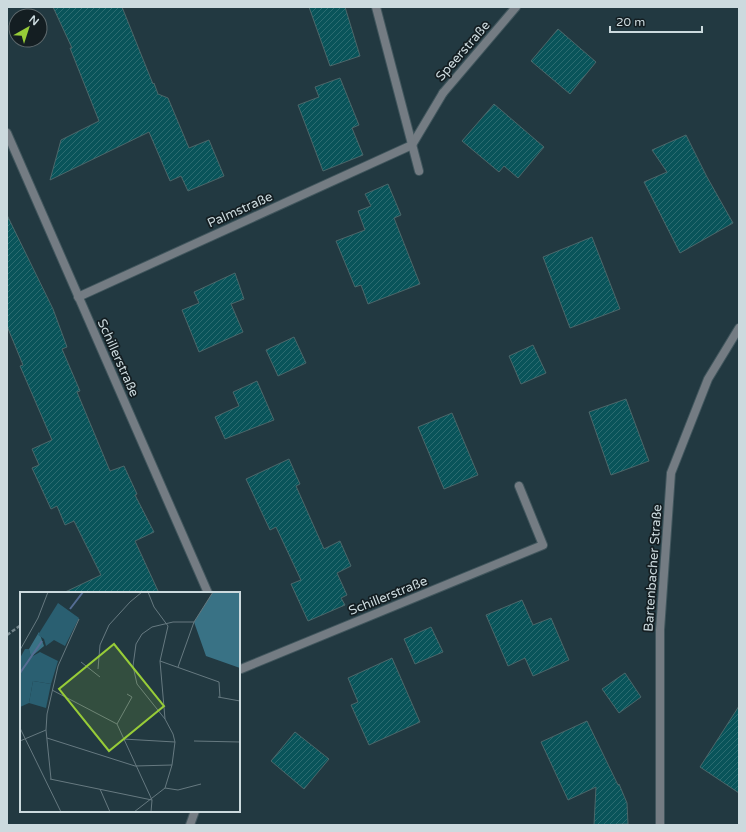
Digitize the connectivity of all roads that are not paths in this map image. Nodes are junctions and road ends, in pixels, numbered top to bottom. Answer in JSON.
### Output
{"nodes":[{"id":1,"x":376,"y":7,"type":"edge"},
{"id":2,"x":516,"y":7,"type":"edge"},
{"id":3,"x":7,"y":133,"type":"edge"},
{"id":4,"x":412,"y":145,"type":"junction"},
{"id":5,"x":419,"y":171,"type":"dead end"},
{"id":6,"x":78,"y":297,"type":"junction"},
{"id":7,"x":739,"y":328,"type":"edge"},
{"id":8,"x":519,"y":486,"type":"dead end"},
{"id":9,"x":208,"y":592,"type":"edge"},
{"id":10,"x":240,"y":670,"type":"edge"},
{"id":11,"x":195,"y":812,"type":"edge"},
{"id":12,"x":190,"y":825,"type":"edge"},
{"id":13,"x":660,"y":825,"type":"edge"}],
"edges":[{"from":1,"to":4,"type":"street"},
{"from":2,"to":4,"type":"street","name":"Speerstraße"},
{"from":3,"to":6,"type":"street","name":"Schillerstraße"},
{"from":4,"to":5,"type":"street"},
{"from":4,"to":6,"type":"street","name":"Palmstraße"},
{"from":6,"to":9,"type":"street","name":"Schillerstraße"},
{"from":7,"to":13,"type":"street","name":"Bartenbacher Straße"},
{"from":8,"to":10,"type":"street","name":"Schillerstraße"},
{"from":11,"to":12,"type":"street"}]}
